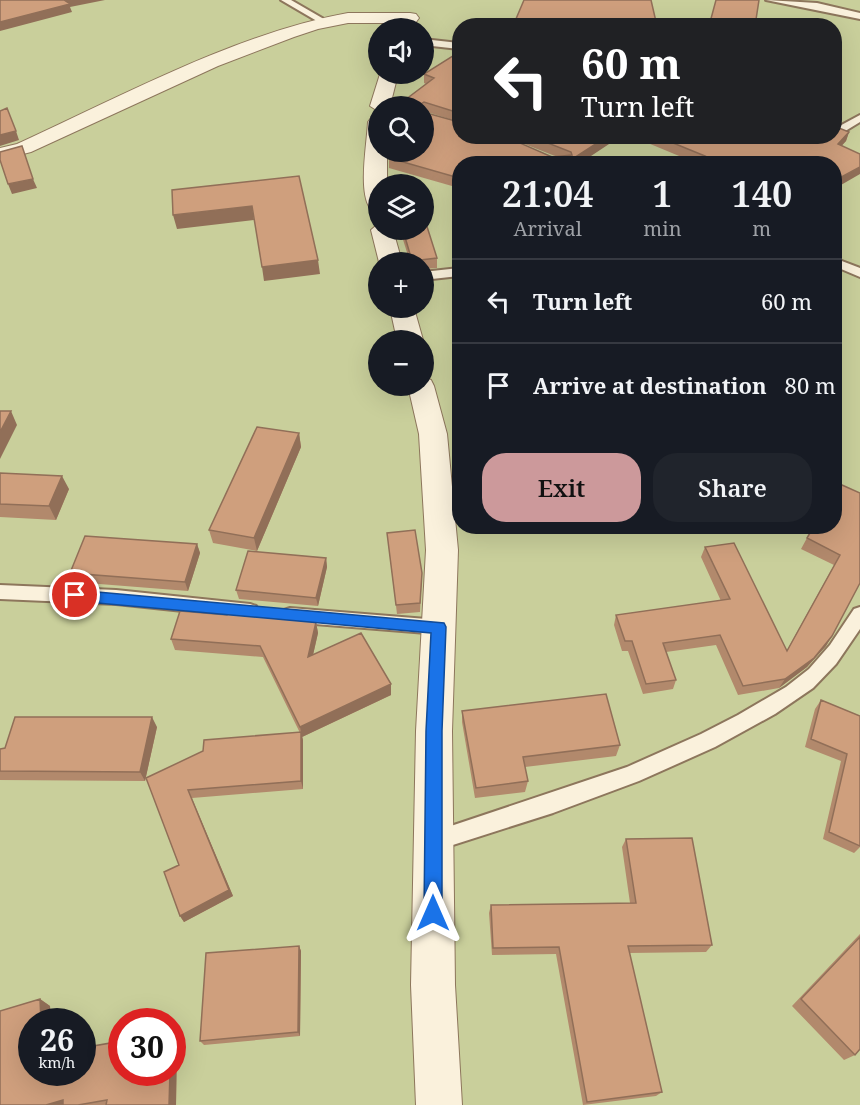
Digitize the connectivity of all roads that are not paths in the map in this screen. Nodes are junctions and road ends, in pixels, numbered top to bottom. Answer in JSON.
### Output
{"nodes":[{"id":1,"x":285,"y":0,"type":"edge"},
{"id":2,"x":421,"y":0,"type":"edge"},
{"id":3,"x":770,"y":0,"type":"edge"},
{"id":4,"x":860,"y":16,"type":"edge"},
{"id":5,"x":372,"y":18,"type":"edge"},
{"id":6,"x":411,"y":18,"type":"edge"},
{"id":7,"x":325,"y":22,"type":"junction"},
{"id":8,"x":434,"y":43,"type":"edge"},
{"id":9,"x":452,"y":45,"type":"edge"},
{"id":10,"x":860,"y":118,"type":"edge"},
{"id":11,"x":842,"y":128,"type":"edge"},
{"id":12,"x":0,"y":154,"type":"edge"},
{"id":13,"x":842,"y":265,"type":"edge"},
{"id":14,"x":452,"y":273,"type":"edge"},
{"id":15,"x":860,"y":273,"type":"edge"},
{"id":16,"x":434,"y":275,"type":"edge"},
{"id":17,"x":424,"y":396,"type":"edge"},
{"id":18,"x":0,"y":592,"type":"edge"},
{"id":19,"x":860,"y":614,"type":"edge"},
{"id":20,"x":439,"y":627,"type":"junction"},
{"id":21,"x":434,"y":841,"type":"junction"},
{"id":22,"x":439,"y":1105,"type":"edge"}],
"edges":[{"from":1,"to":7,"type":"lane"},
{"from":2,"to":6,"type":"street"},
{"from":3,"to":4,"type":"lane"},
{"from":5,"to":7,"type":"street"},
{"from":7,"to":12,"type":"street"},
{"from":8,"to":9,"type":"lane"},
{"from":10,"to":11,"type":"lane"},
{"from":13,"to":15,"type":"lane"},
{"from":14,"to":16,"type":"lane"},
{"from":17,"to":20,"type":"street"},
{"from":18,"to":20,"type":"lane"},
{"from":19,"to":21,"type":"lane"},
{"from":20,"to":21,"type":"street"},
{"from":21,"to":22,"type":"street"}]}
